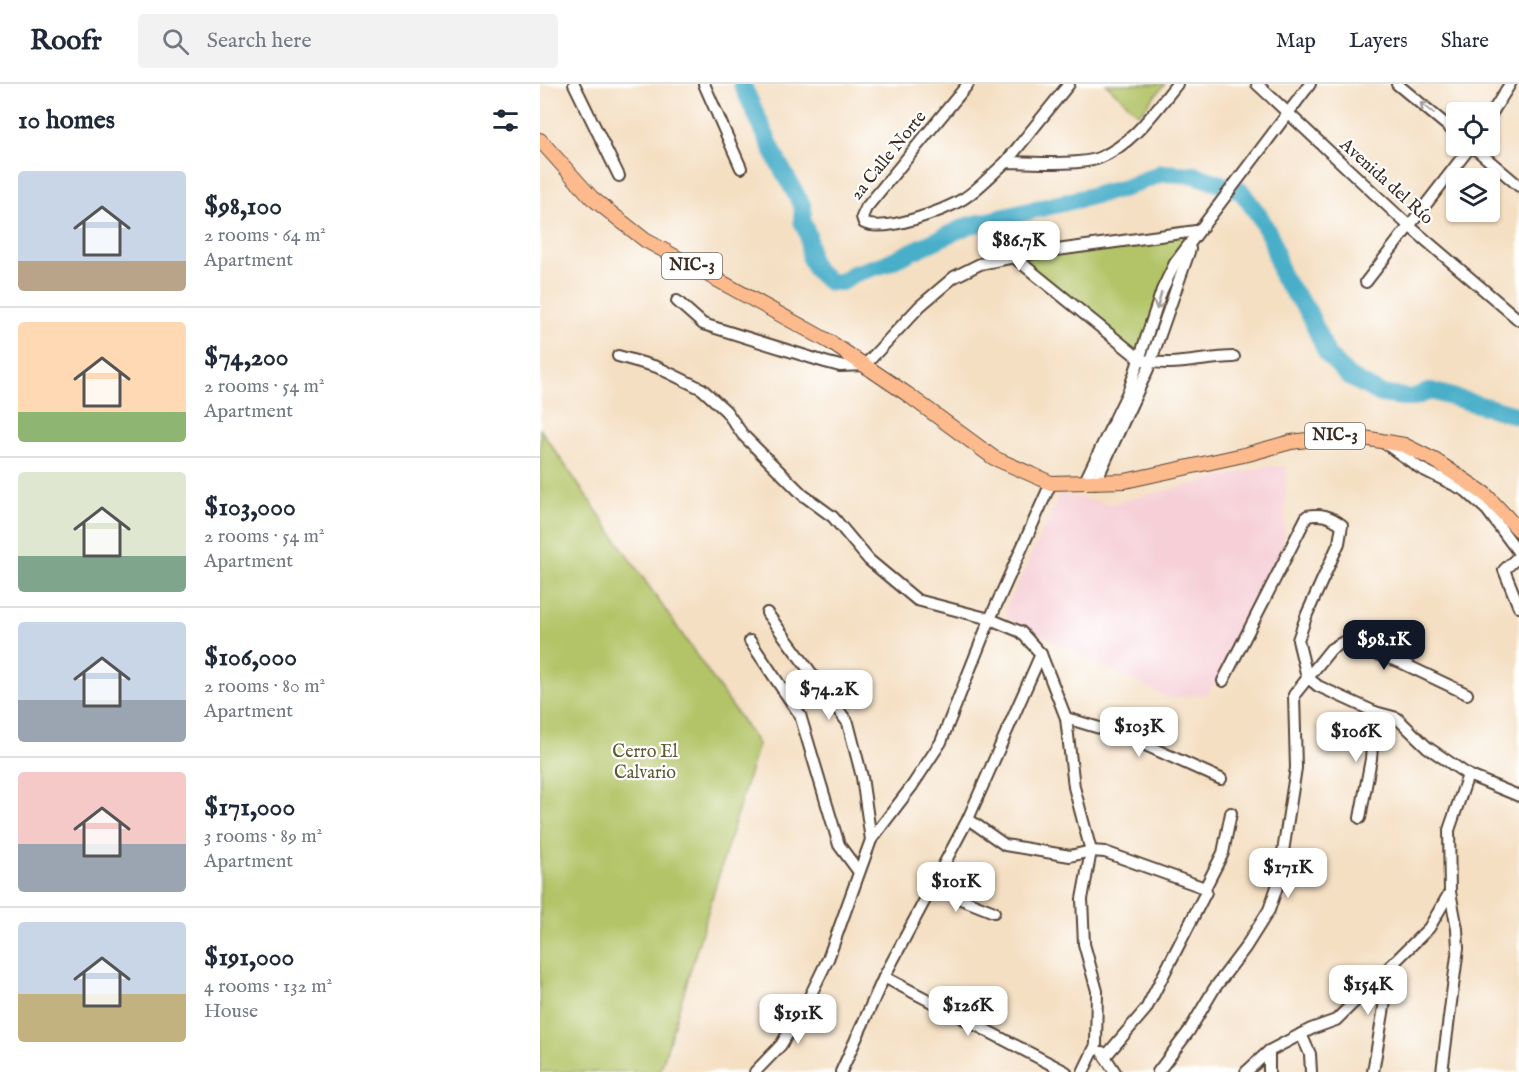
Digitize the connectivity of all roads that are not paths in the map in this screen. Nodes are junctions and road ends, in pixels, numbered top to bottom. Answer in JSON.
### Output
{"nodes":[{"id":1,"x":574,"y":84,"type":"edge"},
{"id":2,"x":704,"y":84,"type":"edge"},
{"id":3,"x":968,"y":84,"type":"edge"},
{"id":4,"x":1069,"y":84,"type":"edge"},
{"id":5,"x":1177,"y":84,"type":"edge"},
{"id":6,"x":1257,"y":84,"type":"edge"},
{"id":7,"x":1310,"y":84,"type":"edge"},
{"id":8,"x":1397,"y":84,"type":"edge"},
{"id":9,"x":1510,"y":84,"type":"edge"},
{"id":10,"x":1499,"y":102,"type":"edge"},
{"id":11,"x":1286,"y":113,"type":"junction"},
{"id":12,"x":1446,"y":125,"type":"edge"},
{"id":13,"x":540,"y":140,"type":"edge"},
{"id":14,"x":1464,"y":156,"type":"edge"},
{"id":15,"x":1484,"y":156,"type":"edge"},
{"id":16,"x":1006,"y":162,"type":"junction"},
{"id":17,"x":741,"y":168,"type":"dead end"},
{"id":18,"x":619,"y":176,"type":"dead end"},
{"id":19,"x":1519,"y":186,"type":"edge"},
{"id":20,"x":1408,"y":225,"type":"junction"},
{"id":21,"x":1197,"y":231,"type":"junction"},
{"id":22,"x":1015,"y":258,"type":"junction"},
{"id":23,"x":1366,"y":282,"type":"dead end"},
{"id":24,"x":677,"y":301,"type":"dead end"},
{"id":25,"x":1519,"y":320,"type":"edge"},
{"id":26,"x":618,"y":356,"type":"dead end"},
{"id":27,"x":1234,"y":357,"type":"dead end"},
{"id":28,"x":1145,"y":361,"type":"junction"},
{"id":29,"x":865,"y":364,"type":"junction"},
{"id":30,"x":1378,"y":439,"type":"junction"},
{"id":31,"x":1051,"y":483,"type":"junction"},
{"id":32,"x":1089,"y":483,"type":"junction"},
{"id":33,"x":1519,"y":530,"type":"edge"},
{"id":34,"x":1519,"y":554,"type":"edge"},
{"id":35,"x":1519,"y":607,"type":"edge"},
{"id":36,"x":767,"y":613,"type":"dead end"},
{"id":37,"x":990,"y":619,"type":"junction"},
{"id":38,"x":750,"y":641,"type":"dead end"},
{"id":39,"x":1041,"y":654,"type":"junction"},
{"id":40,"x":1306,"y":677,"type":"junction"},
{"id":41,"x":1223,"y":681,"type":"dead end"},
{"id":42,"x":1467,"y":694,"type":"dead end"},
{"id":43,"x":1375,"y":712,"type":"junction"},
{"id":44,"x":1066,"y":717,"type":"junction"},
{"id":45,"x":1468,"y":775,"type":"junction"},
{"id":46,"x":1221,"y":779,"type":"dead end"},
{"id":47,"x":1519,"y":795,"type":"edge"},
{"id":48,"x":1231,"y":813,"type":"dead end"},
{"id":49,"x":1360,"y":818,"type":"dead end"},
{"id":50,"x":968,"y":819,"type":"junction"},
{"id":51,"x":871,"y":840,"type":"junction"},
{"id":52,"x":1091,"y":851,"type":"junction"},
{"id":53,"x":859,"y":872,"type":"junction"},
{"id":54,"x":936,"y":883,"type":"junction"},
{"id":55,"x":1205,"y":888,"type":"junction"},
{"id":56,"x":1450,"y":892,"type":"junction"},
{"id":57,"x":994,"y":912,"type":"dead end"},
{"id":58,"x":1392,"y":966,"type":"junction"},
{"id":59,"x":884,"y":976,"type":"junction"},
{"id":60,"x":1301,"y":1034,"type":"junction"},
{"id":61,"x":1096,"y":1045,"type":"junction"},
{"id":62,"x":1269,"y":1051,"type":"junction"},
{"id":63,"x":1105,"y":1057,"type":"junction"},
{"id":64,"x":755,"y":1072,"type":"edge"},
{"id":65,"x":841,"y":1072,"type":"edge"},
{"id":66,"x":1066,"y":1072,"type":"edge"},
{"id":67,"x":1083,"y":1072,"type":"edge"},
{"id":68,"x":1115,"y":1072,"type":"edge"},
{"id":69,"x":1158,"y":1072,"type":"edge"},
{"id":70,"x":1246,"y":1072,"type":"edge"},
{"id":71,"x":1269,"y":1072,"type":"edge"},
{"id":72,"x":1311,"y":1072,"type":"edge"},
{"id":73,"x":1373,"y":1072,"type":"edge"},
{"id":74,"x":1442,"y":1072,"type":"edge"}],
"edges":[{"from":1,"to":18,"type":"street"},
{"from":2,"to":17,"type":"street"},
{"from":3,"to":16,"type":"street","name":"2a Calle Norte"},
{"from":4,"to":16,"type":"street"},
{"from":5,"to":16,"type":"street"},
{"from":6,"to":11,"type":"street","name":"Avenida del Río"},
{"from":7,"to":11,"type":"street"},
{"from":12,"to":8,"type":"street","one_way":true},
{"from":9,"to":10,"type":"street"},
{"from":11,"to":20,"type":"street","name":"Avenida del Río"},
{"from":11,"to":21,"type":"street"},
{"from":13,"to":29,"type":"main road","number":"NIC-3"},
{"from":14,"to":20,"type":"street"},
{"from":15,"to":19,"type":"street"},
{"from":20,"to":23,"type":"street"},
{"from":20,"to":25,"type":"street","name":"Avenida del Río"},
{"from":21,"to":22,"type":"street"},
{"from":21,"to":28,"type":"street"},
{"from":22,"to":28,"type":"street"},
{"from":22,"to":29,"type":"street"},
{"from":24,"to":29,"type":"street"},
{"from":26,"to":37,"type":"street"},
{"from":27,"to":28,"type":"street"},
{"from":28,"to":32,"type":"street"},
{"from":29,"to":31,"type":"main road","number":"NIC-3"},
{"from":30,"to":32,"type":"main road","number":"NIC-3"},
{"from":30,"to":33,"type":"main road","number":"NIC-3"},
{"from":30,"to":34,"type":"street"},
{"from":31,"to":32,"type":"main road","number":"NIC-3"},
{"from":31,"to":37,"type":"street"},
{"from":34,"to":35,"type":"street"},
{"from":36,"to":51,"type":"street"},
{"from":37,"to":39,"type":"street"},
{"from":37,"to":51,"type":"street"},
{"from":38,"to":53,"type":"street"},
{"from":39,"to":44,"type":"street"},
{"from":39,"to":50,"type":"street"},
{"from":40,"to":41,"type":"street"},
{"from":40,"to":42,"type":"street"},
{"from":40,"to":43,"type":"street"},
{"from":40,"to":69,"type":"street"},
{"from":43,"to":45,"type":"street"},
{"from":43,"to":49,"type":"street"},
{"from":44,"to":46,"type":"street"},
{"from":44,"to":52,"type":"street"},
{"from":45,"to":47,"type":"street"},
{"from":45,"to":56,"type":"street"},
{"from":48,"to":55,"type":"street"},
{"from":50,"to":52,"type":"street"},
{"from":50,"to":54,"type":"street"},
{"from":51,"to":53,"type":"street"},
{"from":52,"to":55,"type":"street"},
{"from":52,"to":61,"type":"street"},
{"from":53,"to":64,"type":"street"},
{"from":54,"to":57,"type":"street"},
{"from":54,"to":59,"type":"street"},
{"from":55,"to":63,"type":"street"},
{"from":56,"to":58,"type":"street"},
{"from":56,"to":74,"type":"street"},
{"from":58,"to":60,"type":"street"},
{"from":58,"to":73,"type":"street"},
{"from":59,"to":65,"type":"street"},
{"from":59,"to":66,"type":"street"},
{"from":60,"to":62,"type":"street"},
{"from":60,"to":72,"type":"street"},
{"from":61,"to":63,"type":"street"},
{"from":61,"to":67,"type":"street"},
{"from":62,"to":70,"type":"street"},
{"from":62,"to":71,"type":"street"},
{"from":63,"to":68,"type":"street"}]}
